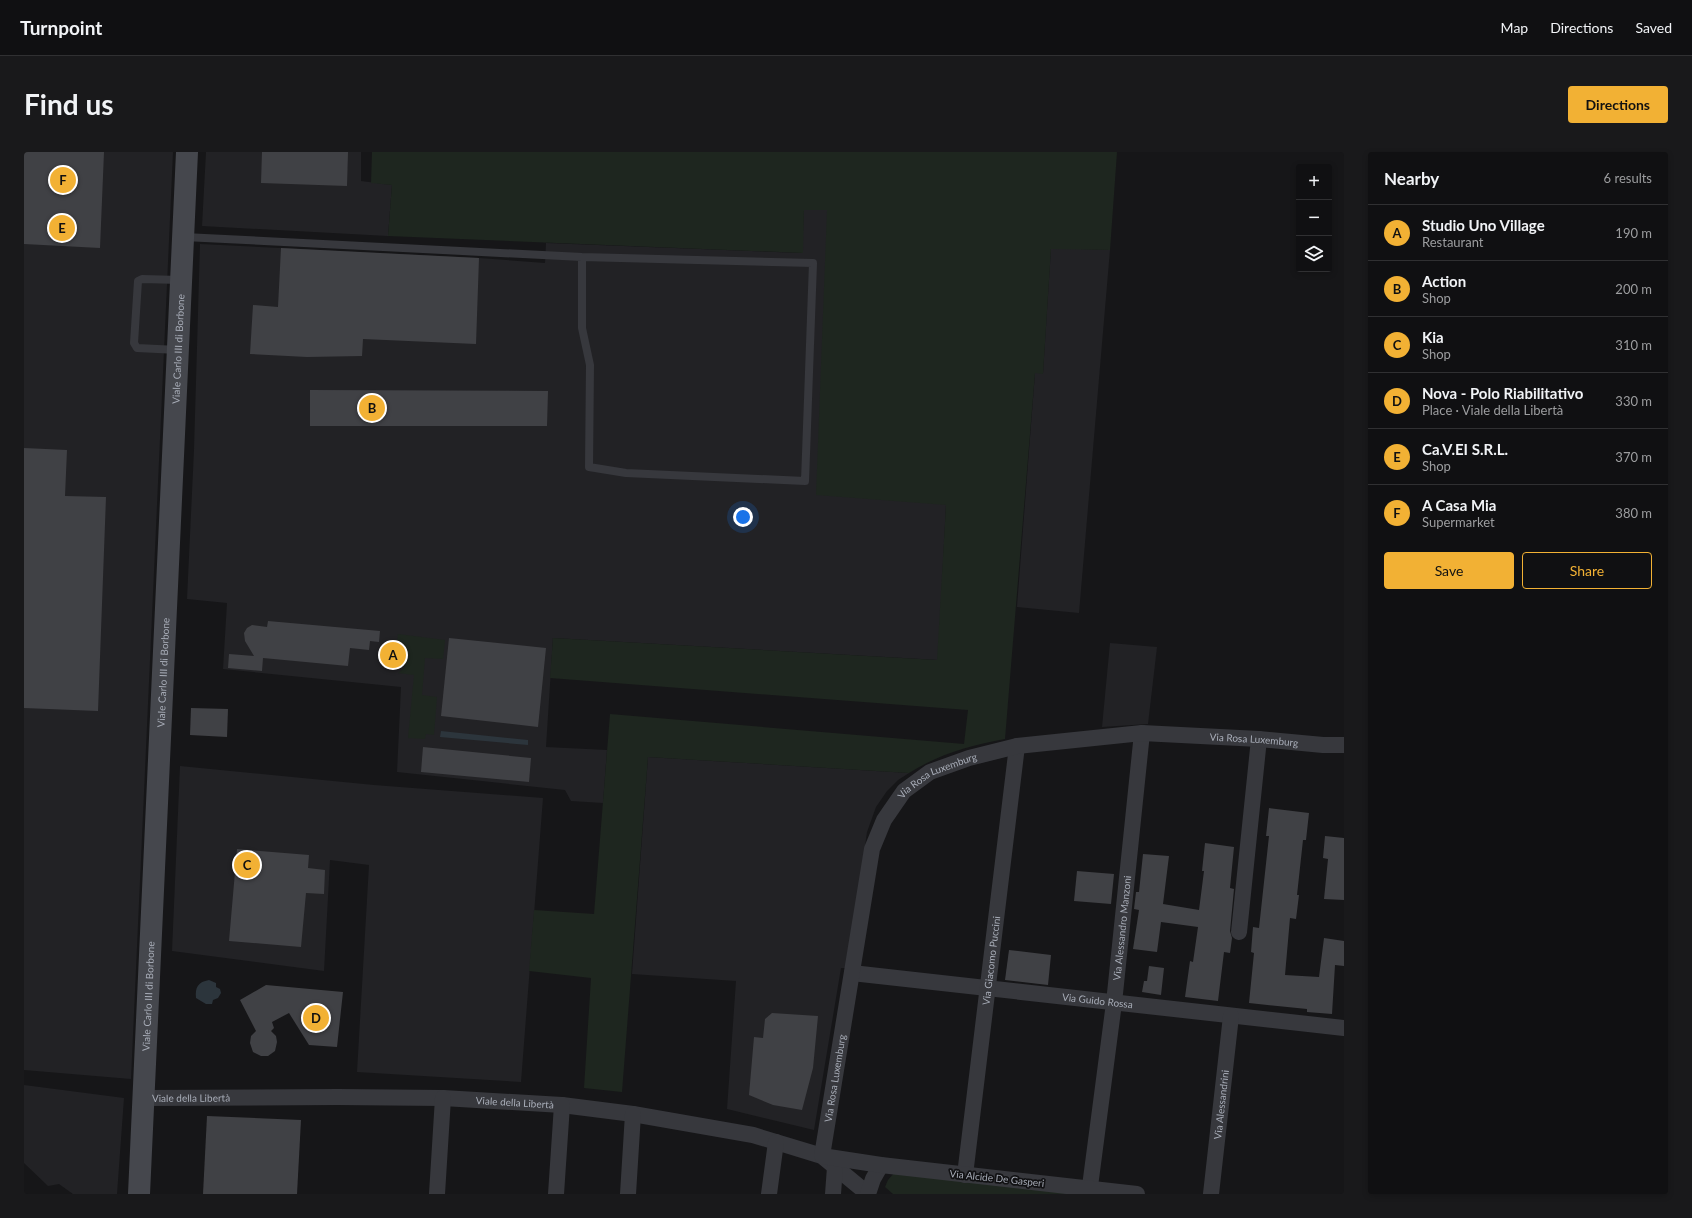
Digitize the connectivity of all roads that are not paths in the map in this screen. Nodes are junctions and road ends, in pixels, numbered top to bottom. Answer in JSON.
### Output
{"nodes":[{"id":1,"x":187,"y":152,"type":"edge"},
{"id":2,"x":183,"y":238,"type":"junction"},
{"id":3,"x":582,"y":258,"type":"junction"},
{"id":4,"x":181,"y":280,"type":"junction"},
{"id":5,"x":178,"y":350,"type":"junction"},
{"id":6,"x":1142,"y":733,"type":"junction"},
{"id":7,"x":1259,"y":739,"type":"junction"},
{"id":8,"x":1344,"y":745,"type":"edge"},
{"id":9,"x":1017,"y":746,"type":"junction"},
{"id":10,"x":1239,"y":932,"type":"dead end"},
{"id":11,"x":852,"y":973,"type":"junction"},
{"id":12,"x":987,"y":988,"type":"junction"},
{"id":13,"x":1114,"y":1002,"type":"junction"},
{"id":14,"x":1231,"y":1016,"type":"junction"},
{"id":15,"x":1344,"y":1028,"type":"edge"},
{"id":16,"x":143,"y":1098,"type":"junction"},
{"id":17,"x":444,"y":1098,"type":"junction"},
{"id":18,"x":562,"y":1105,"type":"junction"},
{"id":19,"x":633,"y":1114,"type":"junction"},
{"id":20,"x":776,"y":1142,"type":"junction"},
{"id":21,"x":822,"y":1156,"type":"junction"},
{"id":22,"x":881,"y":1165,"type":"junction"},
{"id":23,"x":835,"y":1167,"type":"junction"},
{"id":24,"x":965,"y":1175,"type":"junction"},
{"id":25,"x":1089,"y":1191,"type":"edge"},
{"id":26,"x":139,"y":1194,"type":"edge"},
{"id":27,"x":437,"y":1194,"type":"edge"},
{"id":28,"x":556,"y":1194,"type":"edge"},
{"id":29,"x":628,"y":1194,"type":"edge"},
{"id":30,"x":769,"y":1194,"type":"edge"},
{"id":31,"x":833,"y":1194,"type":"edge"},
{"id":32,"x":868,"y":1194,"type":"edge"},
{"id":33,"x":1137,"y":1194,"type":"edge"},
{"id":34,"x":1211,"y":1194,"type":"edge"}],
"edges":[{"from":1,"to":2,"type":"main road","name":"Viale Carlo III di Borbone"},
{"from":2,"to":3,"type":"lane"},
{"from":2,"to":4,"type":"main road","name":"Viale Carlo III di Borbone"},
{"from":3,"to":3,"type":"lane"},
{"from":4,"to":5,"type":"main road","name":"Viale Carlo III di Borbone"},
{"from":4,"to":5,"type":"lane"},
{"from":5,"to":16,"type":"main road","name":"Viale Carlo III di Borbone"},
{"from":6,"to":7,"type":"street","name":"Via Rosa Luxemburg"},
{"from":6,"to":9,"type":"street","name":"Via Rosa Luxemburg"},
{"from":6,"to":13,"type":"street","name":"Via Alessandro Manzoni"},
{"from":7,"to":8,"type":"street","name":"Via Rosa Luxemburg"},
{"from":7,"to":10,"type":"street"},
{"from":9,"to":11,"type":"street","name":"Via Rosa Luxemburg"},
{"from":9,"to":12,"type":"street","name":"Via Giacomo Puccini"},
{"from":11,"to":12,"type":"street","name":"Via Guido Rossa"},
{"from":11,"to":21,"type":"street","name":"Via Rosa Luxemburg"},
{"from":12,"to":13,"type":"street","name":"Via Guido Rossa"},
{"from":12,"to":24,"type":"street","name":"Via Giacomo Puccini"},
{"from":13,"to":14,"type":"street","name":"Via Guido Rossa"},
{"from":13,"to":25,"type":"street","name":"Via Alessandro Manzoni"},
{"from":14,"to":15,"type":"street","name":"Via Guido Rossa"},
{"from":14,"to":34,"type":"street","name":"Via Alessandrini"},
{"from":16,"to":17,"type":"street","name":"Viale della Libertà"},
{"from":16,"to":26,"type":"main road","name":"Viale Carlo III di Borbone"},
{"from":17,"to":18,"type":"street","name":"Viale della Libertà"},
{"from":17,"to":27,"type":"street"},
{"from":18,"to":19,"type":"street","name":"Viale della Libertà"},
{"from":18,"to":28,"type":"street"},
{"from":19,"to":20,"type":"street","name":"Viale della Libertà"},
{"from":19,"to":29,"type":"street"},
{"from":20,"to":21,"type":"street","name":"Viale della Libertà"},
{"from":20,"to":30,"type":"street"},
{"from":21,"to":22,"type":"street","name":"Via Alcide De Gasperi"},
{"from":21,"to":23,"type":"street","name":"Viale della Libertà"},
{"from":22,"to":24,"type":"street","name":"Via Alcide De Gasperi"},
{"from":22,"to":32,"type":"street"},
{"from":23,"to":31,"type":"street"},
{"from":23,"to":32,"type":"street","name":"Viale della Libertà"},
{"from":24,"to":25,"type":"street","name":"Via Alcide De Gasperi"},
{"from":25,"to":33,"type":"street","name":"Via Alcide De Gasperi"}]}
